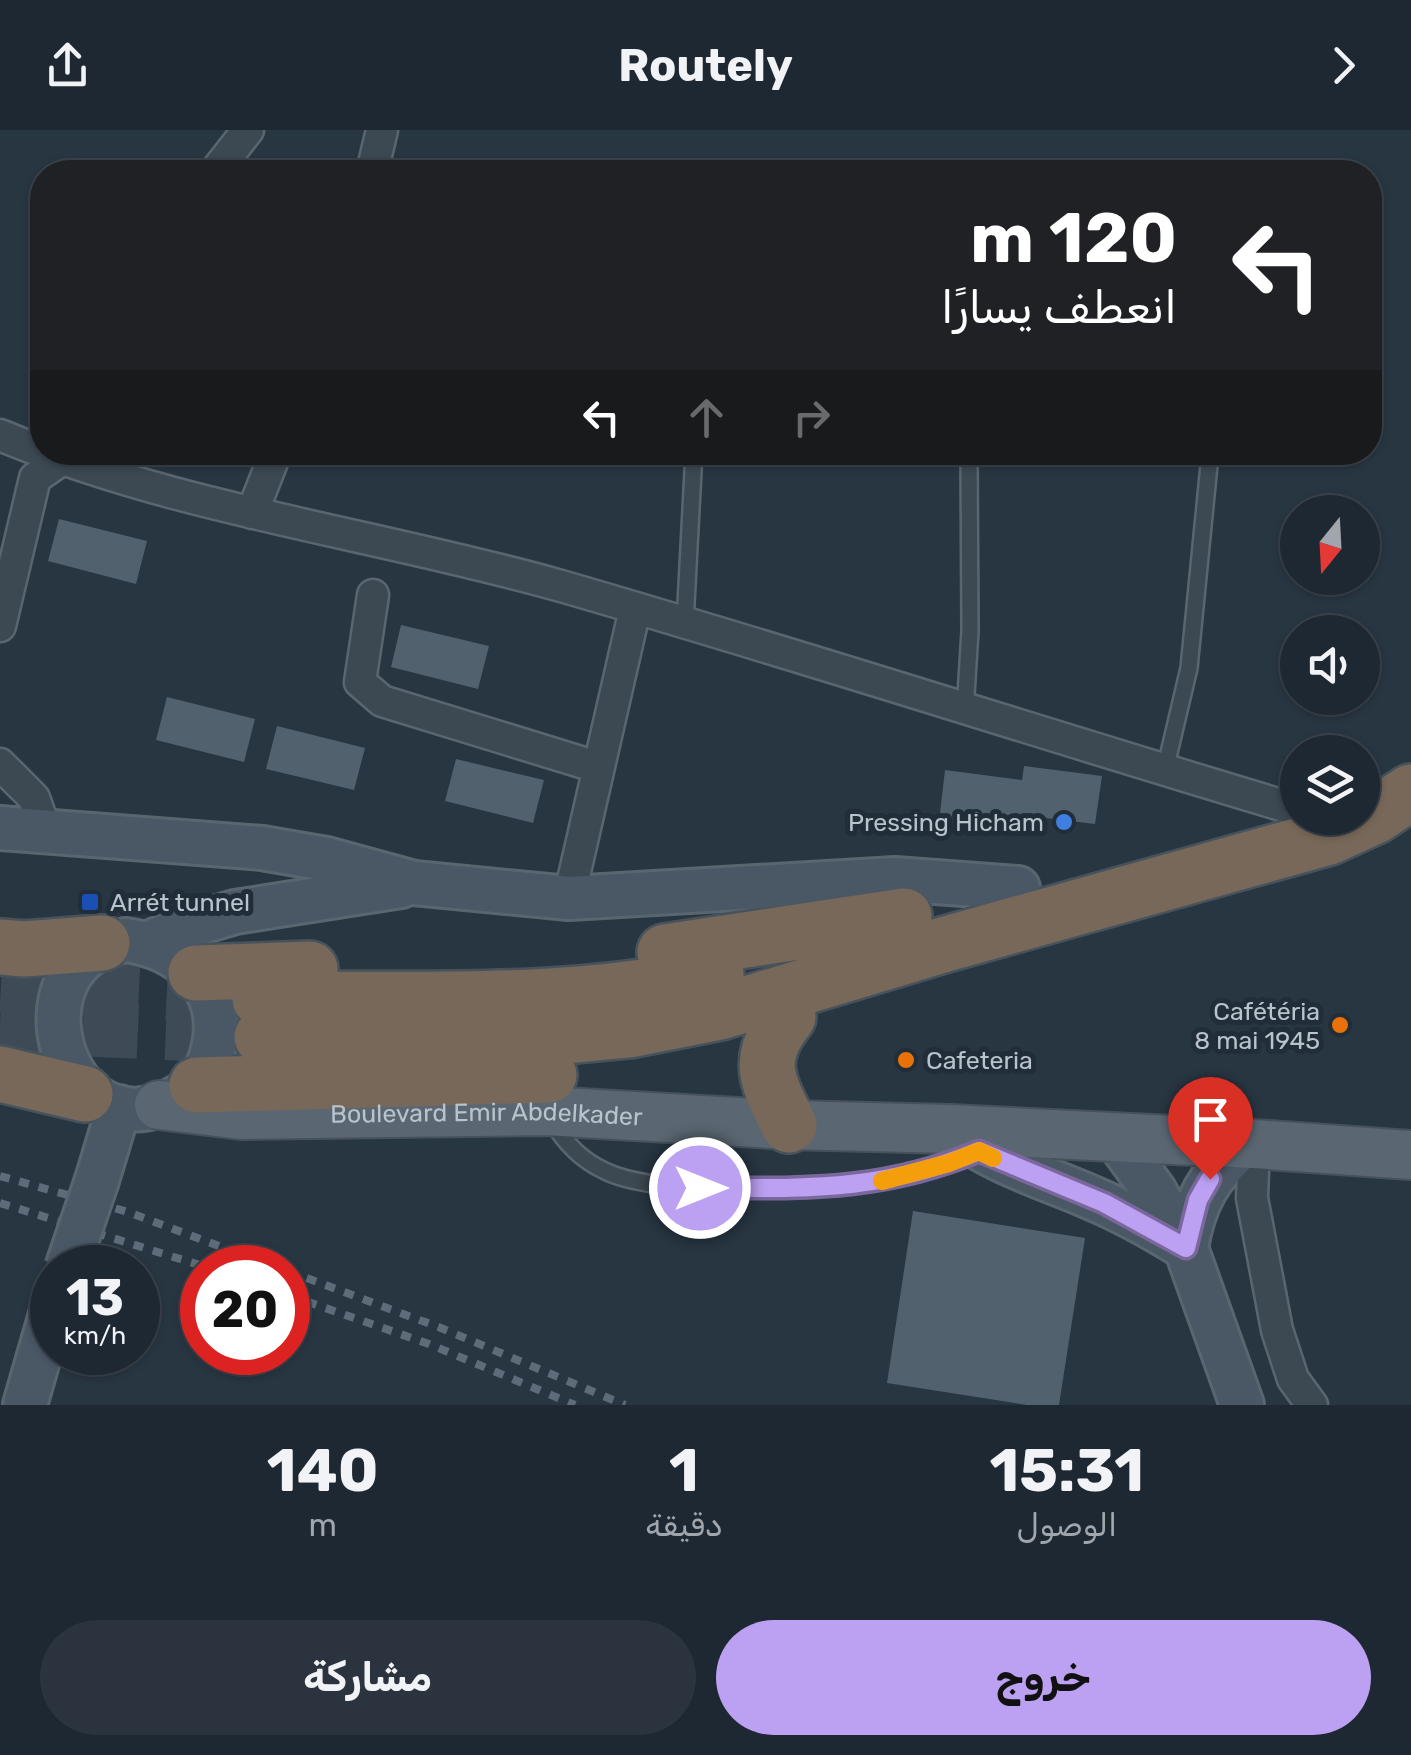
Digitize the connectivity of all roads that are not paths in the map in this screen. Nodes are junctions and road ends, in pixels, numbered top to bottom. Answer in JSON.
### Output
{"nodes":[{"id":1,"x":248,"y":130,"type":"edge"},
{"id":2,"x":382,"y":130,"type":"edge"},
{"id":3,"x":224,"y":160,"type":"edge"},
{"id":4,"x":375,"y":160,"type":"edge"},
{"id":5,"x":0,"y":435,"type":"edge"},
{"id":6,"x":30,"y":445,"type":"edge"},
{"id":7,"x":51,"y":465,"type":"edge"},
{"id":8,"x":87,"y":465,"type":"edge"},
{"id":9,"x":271,"y":465,"type":"edge"},
{"id":10,"x":693,"y":465,"type":"edge"},
{"id":11,"x":969,"y":465,"type":"edge"},
{"id":12,"x":1209,"y":465,"type":"edge"},
{"id":13,"x":252,"y":513,"type":"junction"},
{"id":14,"x":374,"y":595,"type":"dead end"},
{"id":15,"x":635,"y":609,"type":"junction"},
{"id":16,"x":685,"y":624,"type":"junction"},
{"id":17,"x":0,"y":626,"type":"edge"},
{"id":18,"x":965,"y":711,"type":"junction"},
{"id":19,"x":1411,"y":747,"type":"edge"},
{"id":20,"x":0,"y":764,"type":"edge"},
{"id":21,"x":597,"y":766,"type":"junction"},
{"id":22,"x":1165,"y":770,"type":"junction"},
{"id":23,"x":1380,"y":773,"type":"edge"},
{"id":24,"x":1411,"y":792,"type":"edge"},
{"id":25,"x":1280,"y":806,"type":"edge"},
{"id":26,"x":1280,"y":817,"type":"edge"},
{"id":27,"x":0,"y":828,"type":"edge"},
{"id":28,"x":46,"y":832,"type":"junction"},
{"id":29,"x":414,"y":883,"type":"junction"},
{"id":30,"x":1018,"y":888,"type":"junction"},
{"id":31,"x":570,"y":898,"type":"junction"},
{"id":32,"x":904,"y":916,"type":"junction"},
{"id":33,"x":125,"y":943,"type":"junction"},
{"id":34,"x":0,"y":947,"type":"edge"},
{"id":35,"x":869,"y":967,"type":"junction"},
{"id":36,"x":196,"y":973,"type":"junction"},
{"id":37,"x":788,"y":1017,"type":"junction"},
{"id":38,"x":0,"y":1074,"type":"edge"},
{"id":39,"x":140,"y":1098,"type":"junction"},
{"id":40,"x":546,"y":1111,"type":"junction"},
{"id":41,"x":788,"y":1125,"type":"junction"},
{"id":42,"x":965,"y":1140,"type":"junction"},
{"id":43,"x":1118,"y":1140,"type":"junction"},
{"id":44,"x":1249,"y":1144,"type":"junction"},
{"id":45,"x":1411,"y":1156,"type":"edge"},
{"id":46,"x":75,"y":1245,"type":"edge"},
{"id":47,"x":1186,"y":1248,"type":"junction"},
{"id":48,"x":34,"y":1375,"type":"edge"},
{"id":49,"x":25,"y":1405,"type":"edge"},
{"id":50,"x":1242,"y":1405,"type":"edge"},
{"id":51,"x":1312,"y":1405,"type":"edge"}],
"edges":[{"from":1,"to":3,"type":"street"},
{"from":2,"to":4,"type":"street"},
{"from":5,"to":6,"type":"street"},
{"from":7,"to":17,"type":"street"},
{"from":8,"to":13,"type":"street"},
{"from":9,"to":13,"type":"street"},
{"from":10,"to":16,"type":"lane"},
{"from":11,"to":18,"type":"lane"},
{"from":12,"to":22,"type":"lane"},
{"from":13,"to":15,"type":"street"},
{"from":14,"to":21,"type":"street"},
{"from":15,"to":16,"type":"street"},
{"from":15,"to":21,"type":"street"},
{"from":16,"to":18,"type":"street"},
{"from":18,"to":22,"type":"street"},
{"from":19,"to":23,"type":"highway"},
{"from":20,"to":28,"type":"street"},
{"from":21,"to":31,"type":"street"},
{"from":22,"to":25,"type":"street"},
{"from":24,"to":35,"type":"highway"},
{"from":26,"to":30,"type":"highway"},
{"from":27,"to":28,"type":"street"},
{"from":28,"to":29,"type":"street"},
{"from":29,"to":31,"type":"street"},
{"from":29,"to":33,"type":"street"},
{"from":30,"to":31,"type":"street"},
{"from":30,"to":32,"type":"highway"},
{"from":32,"to":35,"type":"highway"},
{"from":32,"to":36,"type":"highway"},
{"from":33,"to":34,"type":"highway"},
{"from":33,"to":36,"type":"street"},
{"from":33,"to":39,"type":"street"},
{"from":35,"to":37,"type":"highway"},
{"from":36,"to":39,"type":"street"},
{"from":37,"to":39,"type":"highway"},
{"from":37,"to":41,"type":"highway"},
{"from":38,"to":39,"type":"highway"},
{"from":39,"to":40,"type":"main road","name":"Boulevard Emir Abdelkader"},
{"from":39,"to":46,"type":"street","bridge":true},
{"from":40,"to":41,"type":"main road","name":"Boulevard Emir Abdelkader"},
{"from":40,"to":42,"type":"lane"},
{"from":41,"to":42,"type":"main road","name":"Boulevard Emir Abdelkader"},
{"from":42,"to":43,"type":"main road","name":"Boulevard Emir Abdelkader"},
{"from":42,"to":47,"type":"street"},
{"from":43,"to":44,"type":"main road","name":"Boulevard Emir Abdelkader"},
{"from":43,"to":47,"type":"street"},
{"from":44,"to":45,"type":"main road","name":"Boulevard Emir Abdelkader"},
{"from":44,"to":47,"type":"street"},
{"from":44,"to":51,"type":"street"},
{"from":47,"to":50,"type":"street"},
{"from":48,"to":49,"type":"street"}]}
